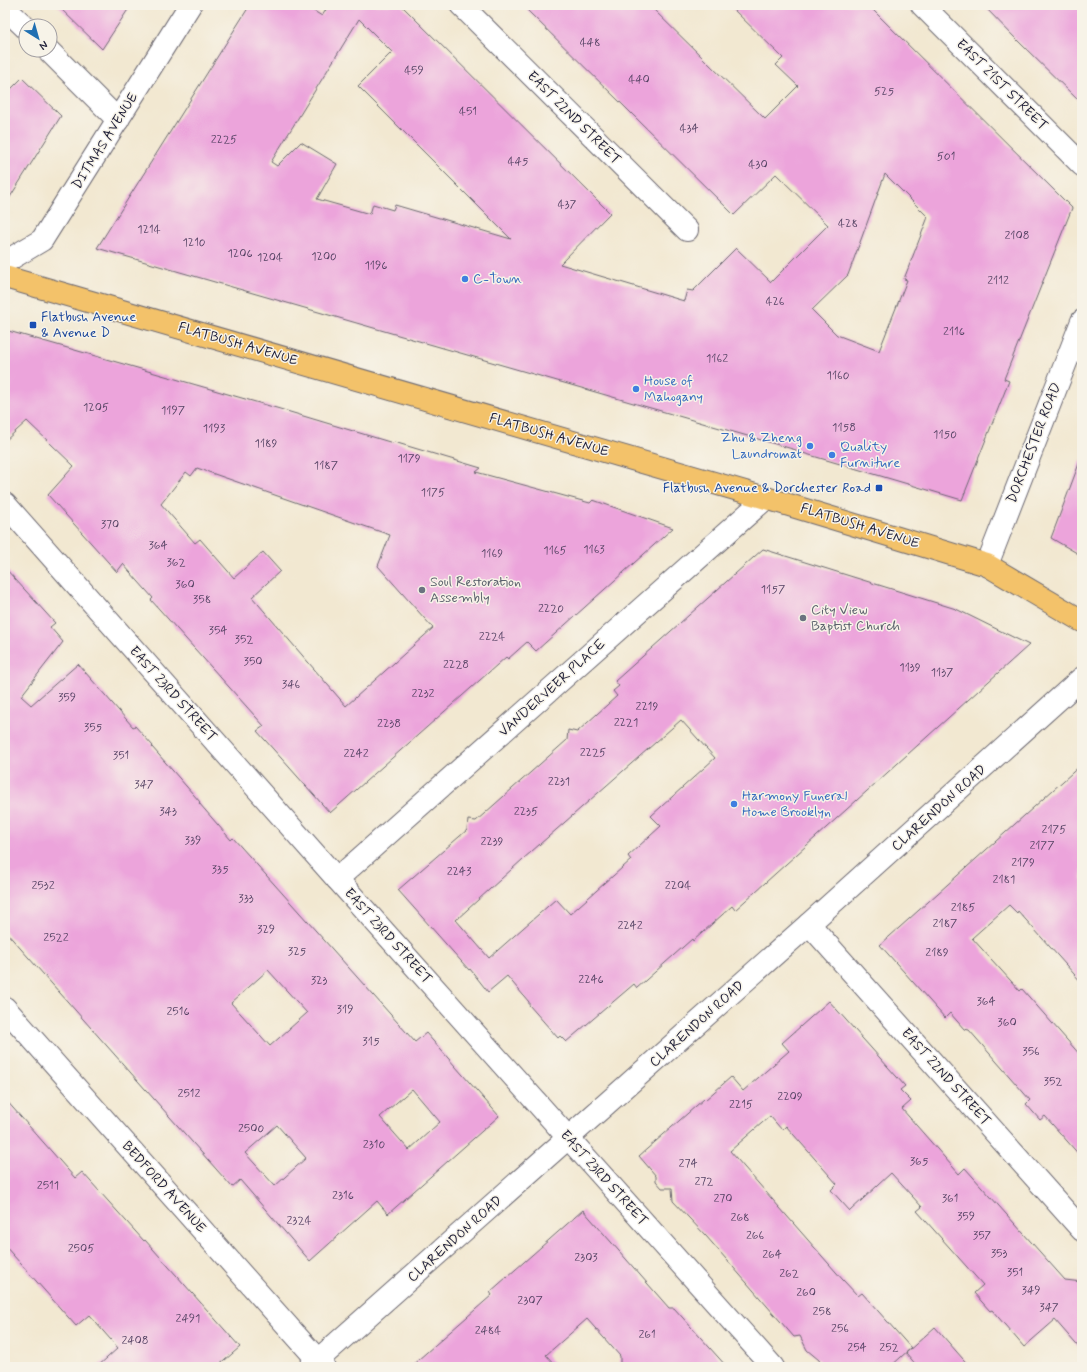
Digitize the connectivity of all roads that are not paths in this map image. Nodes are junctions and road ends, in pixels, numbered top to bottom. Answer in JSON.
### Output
{"nodes":[{"id":1,"x":190,"y":5,"type":"edge"},
{"id":2,"x":461,"y":5,"type":"edge"},
{"id":3,"x":922,"y":5,"type":"edge"},
{"id":4,"x":5,"y":8,"type":"edge"},
{"id":5,"x":18,"y":20,"type":"edge"},
{"id":6,"x":56,"y":58,"type":"edge"},
{"id":7,"x":118,"y":120,"type":"junction"},
{"id":8,"x":1082,"y":165,"type":"edge"},
{"id":9,"x":687,"y":230,"type":"dead end"},
{"id":10,"x":5,"y":262,"type":"edge"},
{"id":11,"x":5,"y":277,"type":"edge"},
{"id":12,"x":1082,"y":321,"type":"edge"},
{"id":13,"x":766,"y":498,"type":"junction"},
{"id":14,"x":5,"y":504,"type":"edge"},
{"id":15,"x":986,"y":565,"type":"junction"},
{"id":16,"x":1082,"y":621,"type":"edge"},
{"id":17,"x":1082,"y":678,"type":"edge"},
{"id":18,"x":337,"y":879,"type":"junction"},
{"id":19,"x":809,"y":924,"type":"junction"},
{"id":20,"x":5,"y":1008,"type":"edge"},
{"id":21,"x":568,"y":1138,"type":"junction"},
{"id":22,"x":1082,"y":1230,"type":"edge"},
{"id":23,"x":317,"y":1365,"type":"edge"},
{"id":24,"x":773,"y":1367,"type":"edge"}],
"edges":[{"from":1,"to":7,"type":"street","name":"DITMAS AVENUE"},
{"from":2,"to":9,"type":"street","name":"EAST 22ND STREET"},
{"from":3,"to":8,"type":"street","name":"EAST 21ST STREET"},
{"from":4,"to":5,"type":"street"},
{"from":6,"to":7,"type":"street"},
{"from":7,"to":10,"type":"street","name":"DITMAS AVENUE"},
{"from":11,"to":13,"type":"main road","name":"FLATBUSH AVENUE"},
{"from":12,"to":15,"type":"street","name":"DORCHESTER ROAD"},
{"from":13,"to":15,"type":"main road","name":"FLATBUSH AVENUE"},
{"from":13,"to":18,"type":"street","name":"VANDERVEER PLACE"},
{"from":14,"to":18,"type":"street","name":"EAST 23RD STREET"},
{"from":15,"to":16,"type":"main road","name":"FLATBUSH AVENUE"},
{"from":17,"to":19,"type":"street","name":"CLARENDON ROAD"},
{"from":18,"to":21,"type":"street","name":"EAST 23RD STREET"},
{"from":19,"to":21,"type":"street","name":"CLARENDON ROAD"},
{"from":19,"to":22,"type":"street","name":"EAST 22ND STREET"},
{"from":20,"to":23,"type":"street","name":"BEDFORD AVENUE"},
{"from":21,"to":23,"type":"street","name":"CLARENDON ROAD"},
{"from":21,"to":24,"type":"street","name":"EAST 23RD STREET"}]}
